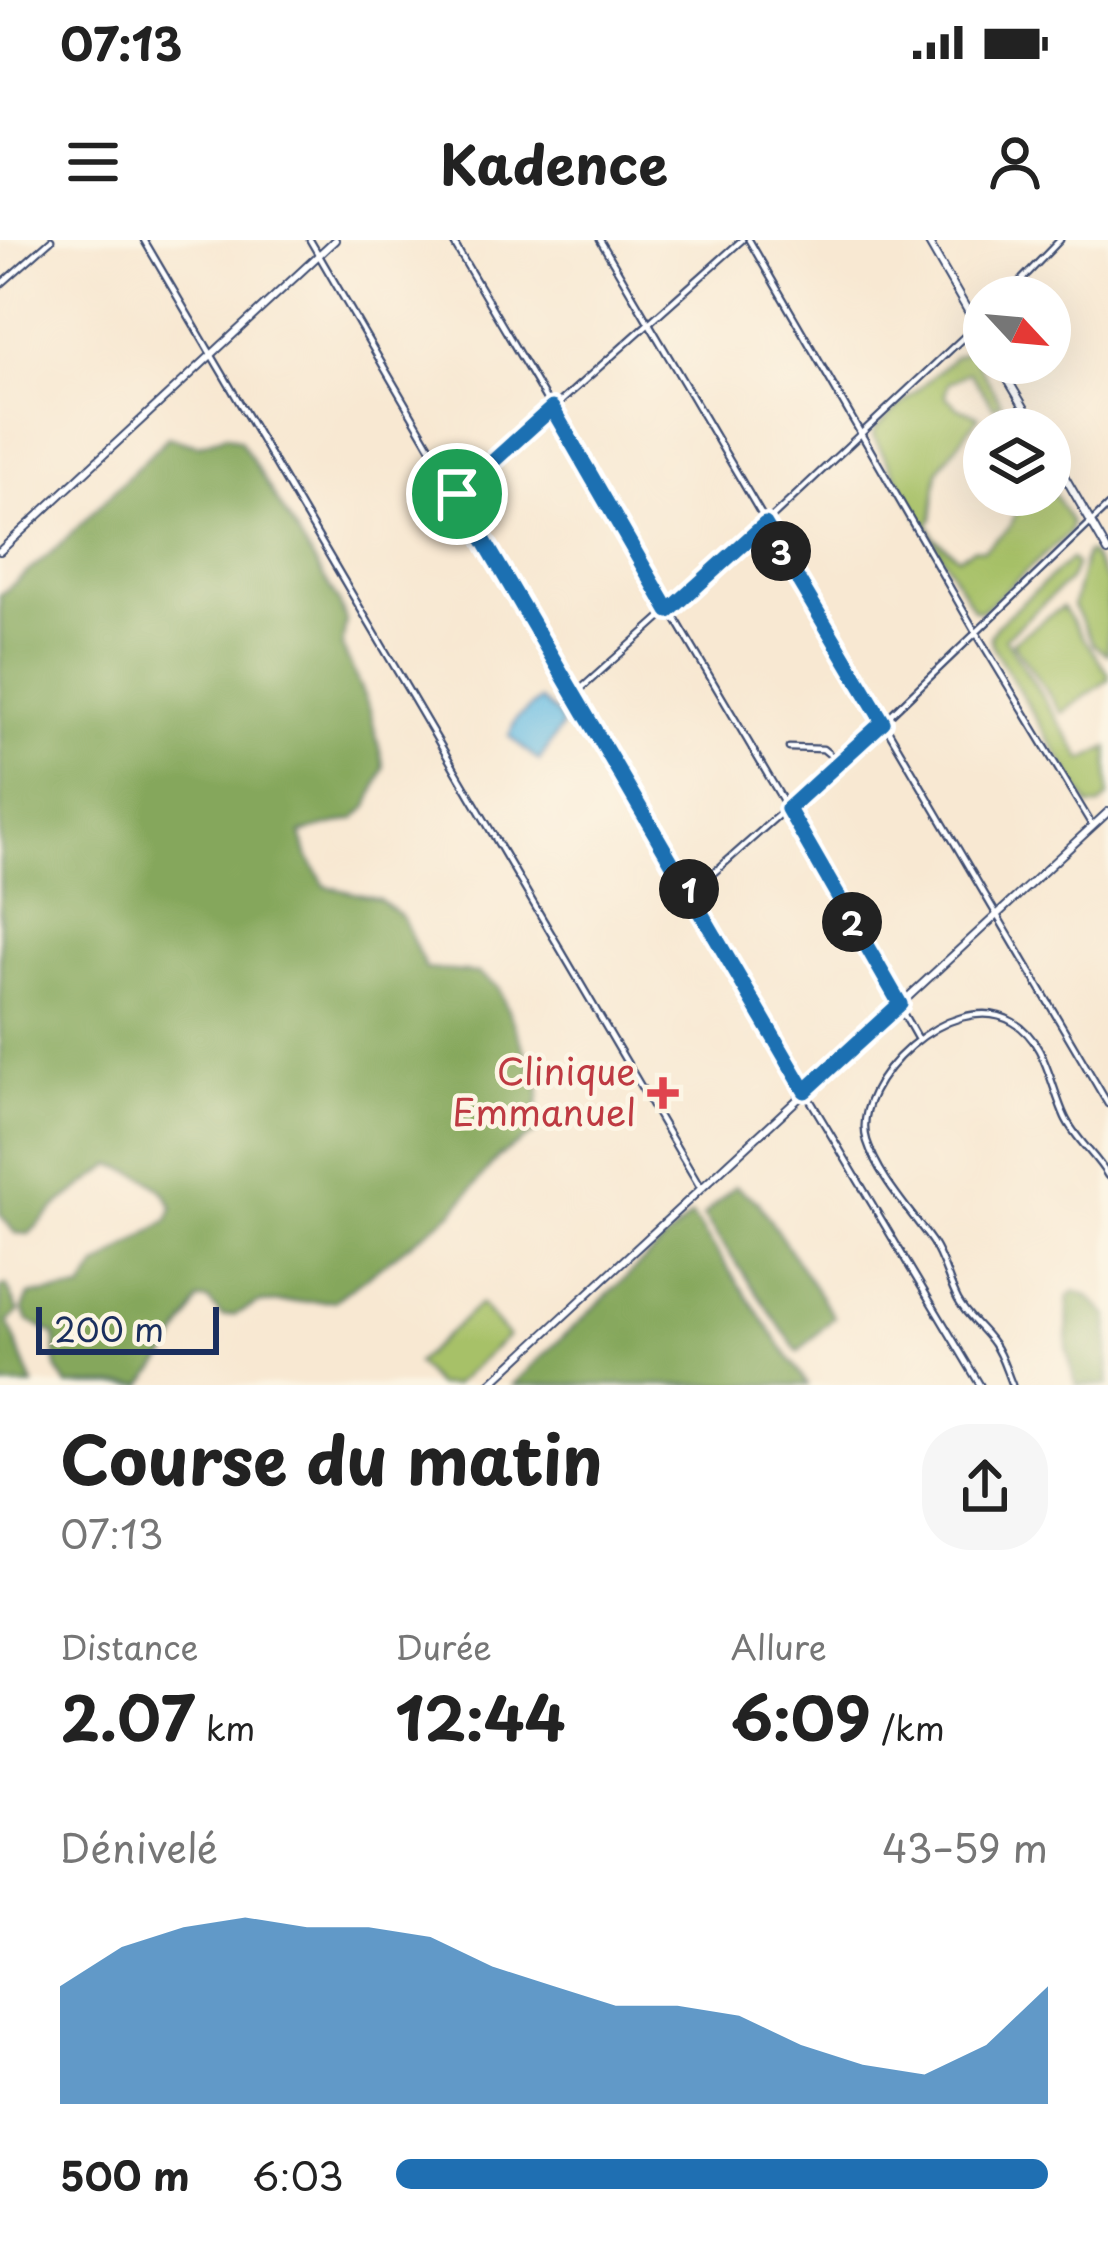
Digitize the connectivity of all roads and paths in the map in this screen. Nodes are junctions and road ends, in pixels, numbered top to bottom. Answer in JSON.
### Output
{"nodes":[{"id":1,"x":51,"y":240,"type":"edge"},
{"id":2,"x":144,"y":240,"type":"edge"},
{"id":3,"x":310,"y":240,"type":"edge"},
{"id":4,"x":335,"y":240,"type":"edge"},
{"id":5,"x":452,"y":240,"type":"edge"},
{"id":6,"x":600,"y":240,"type":"edge"},
{"id":7,"x":746,"y":240,"type":"edge"},
{"id":8,"x":927,"y":240,"type":"edge"},
{"id":9,"x":1060,"y":240,"type":"edge"},
{"id":10,"x":319,"y":255,"type":"junction"},
{"id":11,"x":1025,"y":276,"type":"edge"},
{"id":12,"x":0,"y":286,"type":"edge"},
{"id":13,"x":963,"y":303,"type":"edge"},
{"id":14,"x":649,"y":325,"type":"junction"},
{"id":15,"x":963,"y":338,"type":"edge"},
{"id":16,"x":209,"y":357,"type":"junction"},
{"id":17,"x":552,"y":408,"type":"junction"},
{"id":18,"x":862,"y":434,"type":"junction"},
{"id":19,"x":1071,"y":488,"type":"edge"},
{"id":20,"x":457,"y":494,"type":"junction"},
{"id":21,"x":1108,"y":506,"type":"edge"},
{"id":22,"x":1091,"y":523,"type":"junction"},
{"id":23,"x":765,"y":524,"type":"junction"},
{"id":24,"x":0,"y":550,"type":"edge"},
{"id":25,"x":1108,"y":552,"type":"edge"},
{"id":26,"x":669,"y":611,"type":"junction"},
{"id":27,"x":975,"y":631,"type":"junction"},
{"id":28,"x":574,"y":695,"type":"junction"},
{"id":29,"x":883,"y":722,"type":"junction"},
{"id":30,"x":789,"y":748,"type":"dead end"},
{"id":31,"x":839,"y":762,"type":"junction"},
{"id":32,"x":788,"y":809,"type":"junction"},
{"id":33,"x":1108,"y":812,"type":"edge"},
{"id":34,"x":1093,"y":825,"type":"junction"},
{"id":35,"x":692,"y":893,"type":"junction"},
{"id":36,"x":998,"y":914,"type":"junction"},
{"id":37,"x":900,"y":1004,"type":"junction"},
{"id":38,"x":917,"y":1038,"type":"junction"},
{"id":39,"x":805,"y":1091,"type":"junction"},
{"id":40,"x":1108,"y":1104,"type":"edge"},
{"id":41,"x":1108,"y":1176,"type":"edge"},
{"id":42,"x":700,"y":1188,"type":"junction"},
{"id":43,"x":489,"y":1385,"type":"edge"},
{"id":44,"x":980,"y":1385,"type":"edge"},
{"id":45,"x":1012,"y":1385,"type":"edge"}],
"edges":[{"from":1,"to":12,"type":"street"},
{"from":2,"to":16,"type":"street"},
{"from":3,"to":10,"type":"street"},
{"from":4,"to":10,"type":"street"},
{"from":5,"to":17,"type":"street"},
{"from":6,"to":14,"type":"street"},
{"from":7,"to":14,"type":"street"},
{"from":7,"to":18,"type":"street"},
{"from":8,"to":13,"type":"street"},
{"from":9,"to":11,"type":"street"},
{"from":10,"to":16,"type":"street"},
{"from":10,"to":20,"type":"street"},
{"from":14,"to":17,"type":"street"},
{"from":14,"to":23,"type":"street"},
{"from":15,"to":18,"type":"street"},
{"from":16,"to":24,"type":"street"},
{"from":16,"to":42,"type":"street"},
{"from":17,"to":20,"type":"street"},
{"from":17,"to":26,"type":"street"},
{"from":18,"to":23,"type":"street"},
{"from":18,"to":27,"type":"street"},
{"from":19,"to":22,"type":"street"},
{"from":20,"to":28,"type":"street"},
{"from":21,"to":22,"type":"street"},
{"from":22,"to":25,"type":"street"},
{"from":22,"to":27,"type":"street"},
{"from":23,"to":26,"type":"street"},
{"from":23,"to":29,"type":"street"},
{"from":26,"to":28,"type":"street"},
{"from":26,"to":32,"type":"street"},
{"from":27,"to":29,"type":"street"},
{"from":27,"to":34,"type":"street"},
{"from":28,"to":35,"type":"street"},
{"from":29,"to":31,"type":"street"},
{"from":29,"to":36,"type":"street"},
{"from":30,"to":31,"type":"street"},
{"from":31,"to":32,"type":"street"},
{"from":32,"to":35,"type":"street"},
{"from":32,"to":37,"type":"street"},
{"from":33,"to":34,"type":"street"},
{"from":34,"to":36,"type":"street"},
{"from":35,"to":39,"type":"street"},
{"from":36,"to":37,"type":"street"},
{"from":36,"to":40,"type":"street"},
{"from":37,"to":38,"type":"street"},
{"from":37,"to":39,"type":"street"},
{"from":38,"to":41,"type":"street"},
{"from":38,"to":45,"type":"street"},
{"from":39,"to":42,"type":"street"},
{"from":39,"to":44,"type":"street"},
{"from":42,"to":43,"type":"street"}]}
